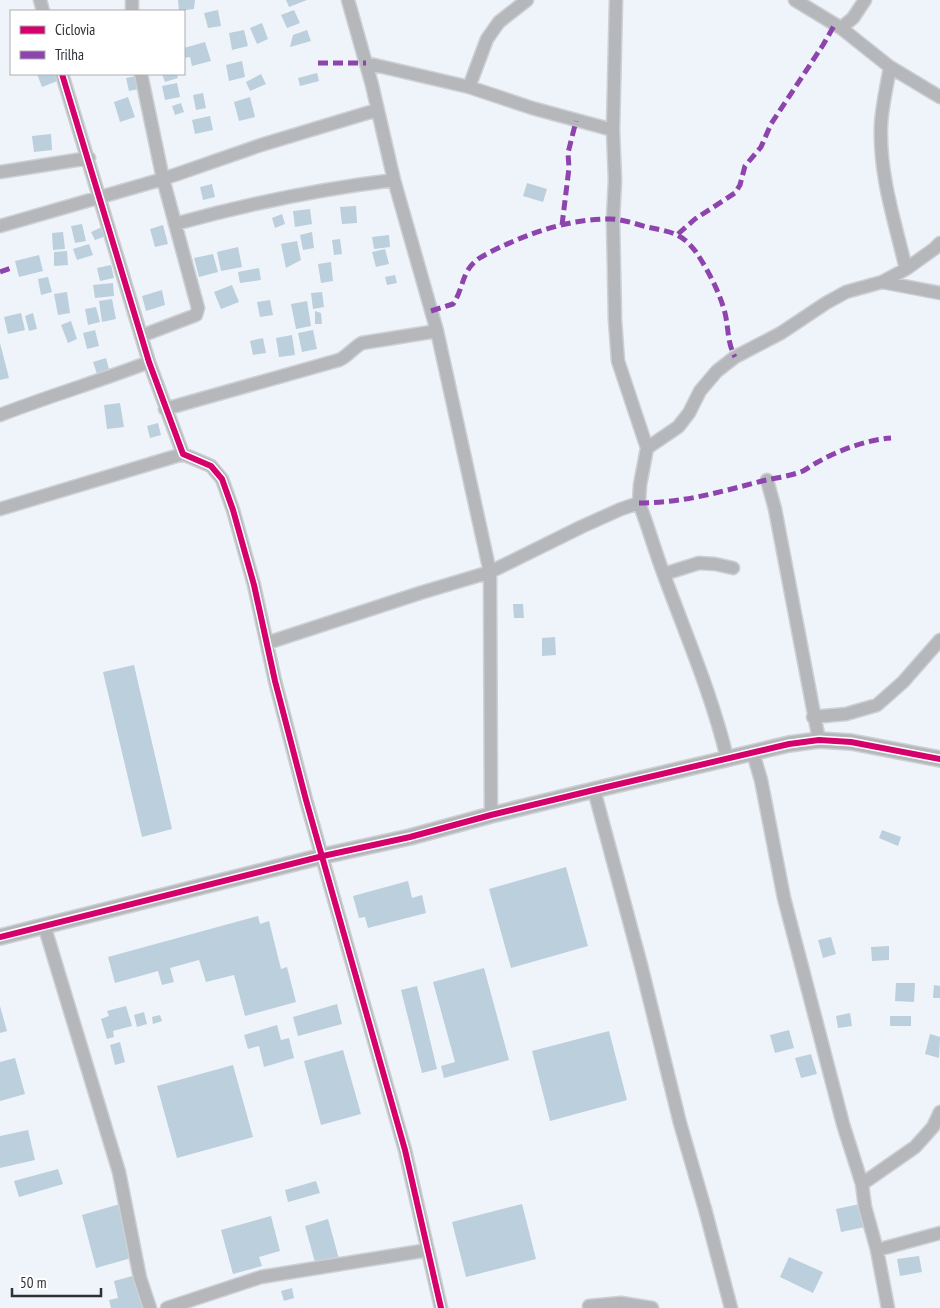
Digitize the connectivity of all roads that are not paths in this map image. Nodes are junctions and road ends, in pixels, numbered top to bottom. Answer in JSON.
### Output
{"nodes":[{"id":1,"x":348,"y":0,"type":"edge"},
{"id":2,"x":527,"y":0,"type":"edge"},
{"id":3,"x":616,"y":0,"type":"edge"},
{"id":4,"x":795,"y":0,"type":"edge"},
{"id":5,"x":865,"y":0,"type":"edge"},
{"id":6,"x":840,"y":28,"type":"junction"},
{"id":7,"x":366,"y":63,"type":"junction"},
{"id":8,"x":890,"y":67,"type":"junction"},
{"id":9,"x":62,"y":75,"type":"edge"},
{"id":10,"x":140,"y":75,"type":"edge"},
{"id":11,"x":469,"y":87,"type":"junction"},
{"id":12,"x":940,"y":97,"type":"edge"},
{"id":13,"x":377,"y":110,"type":"junction"},
{"id":14,"x":613,"y":130,"type":"junction"},
{"id":15,"x":89,"y":158,"type":"junction"},
{"id":16,"x":0,"y":172,"type":"edge"},
{"id":17,"x":163,"y":179,"type":"junction"},
{"id":18,"x":394,"y":180,"type":"junction"},
{"id":19,"x":99,"y":197,"type":"junction"},
{"id":20,"x":175,"y":224,"type":"junction"},
{"id":21,"x":0,"y":226,"type":"edge"},
{"id":22,"x":940,"y":243,"type":"edge"},
{"id":23,"x":906,"y":270,"type":"junction"},
{"id":24,"x":882,"y":282,"type":"junction"},
{"id":25,"x":940,"y":293,"type":"edge"},
{"id":26,"x":436,"y":331,"type":"junction"},
{"id":27,"x":141,"y":336,"type":"junction"},
{"id":28,"x":149,"y":362,"type":"junction"},
{"id":29,"x":165,"y":408,"type":"junction"},
{"id":30,"x":0,"y":416,"type":"edge"},
{"id":31,"x":647,"y":448,"type":"junction"},
{"id":32,"x":183,"y":454,"type":"junction"},
{"id":33,"x":767,"y":480,"type":"dead end"},
{"id":34,"x":639,"y":502,"type":"junction"},
{"id":35,"x":0,"y":509,"type":"edge"},
{"id":36,"x":733,"y":568,"type":"dead end"},
{"id":37,"x":490,"y":572,"type":"junction"},
{"id":38,"x":664,"y":574,"type":"junction"},
{"id":39,"x":940,"y":640,"type":"edge"},
{"id":40,"x":267,"y":643,"type":"junction"},
{"id":41,"x":813,"y":717,"type":"junction"},
{"id":42,"x":819,"y":740,"type":"junction"},
{"id":43,"x":753,"y":753,"type":"junction"},
{"id":44,"x":727,"y":758,"type":"junction"},
{"id":45,"x":940,"y":759,"type":"edge"},
{"id":46,"x":594,"y":790,"type":"junction"},
{"id":47,"x":491,"y":815,"type":"junction"},
{"id":48,"x":323,"y":856,"type":"junction"},
{"id":49,"x":44,"y":925,"type":"junction"},
{"id":50,"x":0,"y":937,"type":"edge"},
{"id":51,"x":940,"y":1112,"type":"edge"},
{"id":52,"x":862,"y":1184,"type":"junction"},
{"id":53,"x":940,"y":1233,"type":"edge"},
{"id":54,"x":428,"y":1250,"type":"junction"},
{"id":55,"x":877,"y":1250,"type":"junction"},
{"id":56,"x":588,"y":1306,"type":"dead end"},
{"id":57,"x":150,"y":1308,"type":"edge"},
{"id":58,"x":167,"y":1308,"type":"edge"},
{"id":59,"x":441,"y":1308,"type":"edge"},
{"id":60,"x":652,"y":1308,"type":"edge"},
{"id":61,"x":730,"y":1308,"type":"edge"},
{"id":62,"x":888,"y":1308,"type":"edge"}],
"edges":[{"from":1,"to":7,"type":"street"},
{"from":2,"to":11,"type":"street"},
{"from":3,"to":14,"type":"street"},
{"from":4,"to":6,"type":"street"},
{"from":5,"to":6,"type":"street"},
{"from":6,"to":8,"type":"street"},
{"from":7,"to":11,"type":"street"},
{"from":7,"to":13,"type":"street"},
{"from":8,"to":12,"type":"street"},
{"from":8,"to":23,"type":"street"},
{"from":9,"to":15,"type":"street"},
{"from":10,"to":17,"type":"street"},
{"from":11,"to":14,"type":"street"},
{"from":13,"to":17,"type":"street"},
{"from":13,"to":18,"type":"street"},
{"from":14,"to":31,"type":"street"},
{"from":15,"to":16,"type":"street"},
{"from":15,"to":19,"type":"street"},
{"from":17,"to":19,"type":"street"},
{"from":17,"to":20,"type":"street"},
{"from":18,"to":20,"type":"street"},
{"from":18,"to":26,"type":"street"},
{"from":19,"to":21,"type":"street"},
{"from":19,"to":27,"type":"street"},
{"from":20,"to":27,"type":"street"},
{"from":22,"to":23,"type":"street"},
{"from":23,"to":24,"type":"street"},
{"from":24,"to":25,"type":"street"},
{"from":24,"to":31,"type":"street"},
{"from":26,"to":29,"type":"street"},
{"from":26,"to":37,"type":"street"},
{"from":27,"to":28,"type":"street"},
{"from":28,"to":29,"type":"street"},
{"from":28,"to":30,"type":"street"},
{"from":29,"to":32,"type":"street"},
{"from":31,"to":34,"type":"street"},
{"from":32,"to":35,"type":"street"},
{"from":32,"to":40,"type":"street"},
{"from":33,"to":41,"type":"street"},
{"from":34,"to":37,"type":"street"},
{"from":34,"to":38,"type":"street"},
{"from":36,"to":38,"type":"street"},
{"from":37,"to":40,"type":"street"},
{"from":37,"to":47,"type":"street"},
{"from":38,"to":44,"type":"street"},
{"from":39,"to":41,"type":"street"},
{"from":40,"to":48,"type":"street"},
{"from":41,"to":42,"type":"street"},
{"from":42,"to":43,"type":"street"},
{"from":42,"to":45,"type":"street"},
{"from":43,"to":44,"type":"street"},
{"from":43,"to":52,"type":"street"},
{"from":44,"to":46,"type":"street"},
{"from":46,"to":47,"type":"street"},
{"from":46,"to":61,"type":"street"},
{"from":47,"to":48,"type":"street"},
{"from":48,"to":49,"type":"street"},
{"from":48,"to":54,"type":"street"},
{"from":49,"to":50,"type":"street"},
{"from":49,"to":57,"type":"street"},
{"from":51,"to":52,"type":"street"},
{"from":52,"to":55,"type":"street"},
{"from":53,"to":55,"type":"street"},
{"from":54,"to":58,"type":"street"},
{"from":54,"to":59,"type":"street"},
{"from":55,"to":62,"type":"street"},
{"from":56,"to":60,"type":"street"}]}
